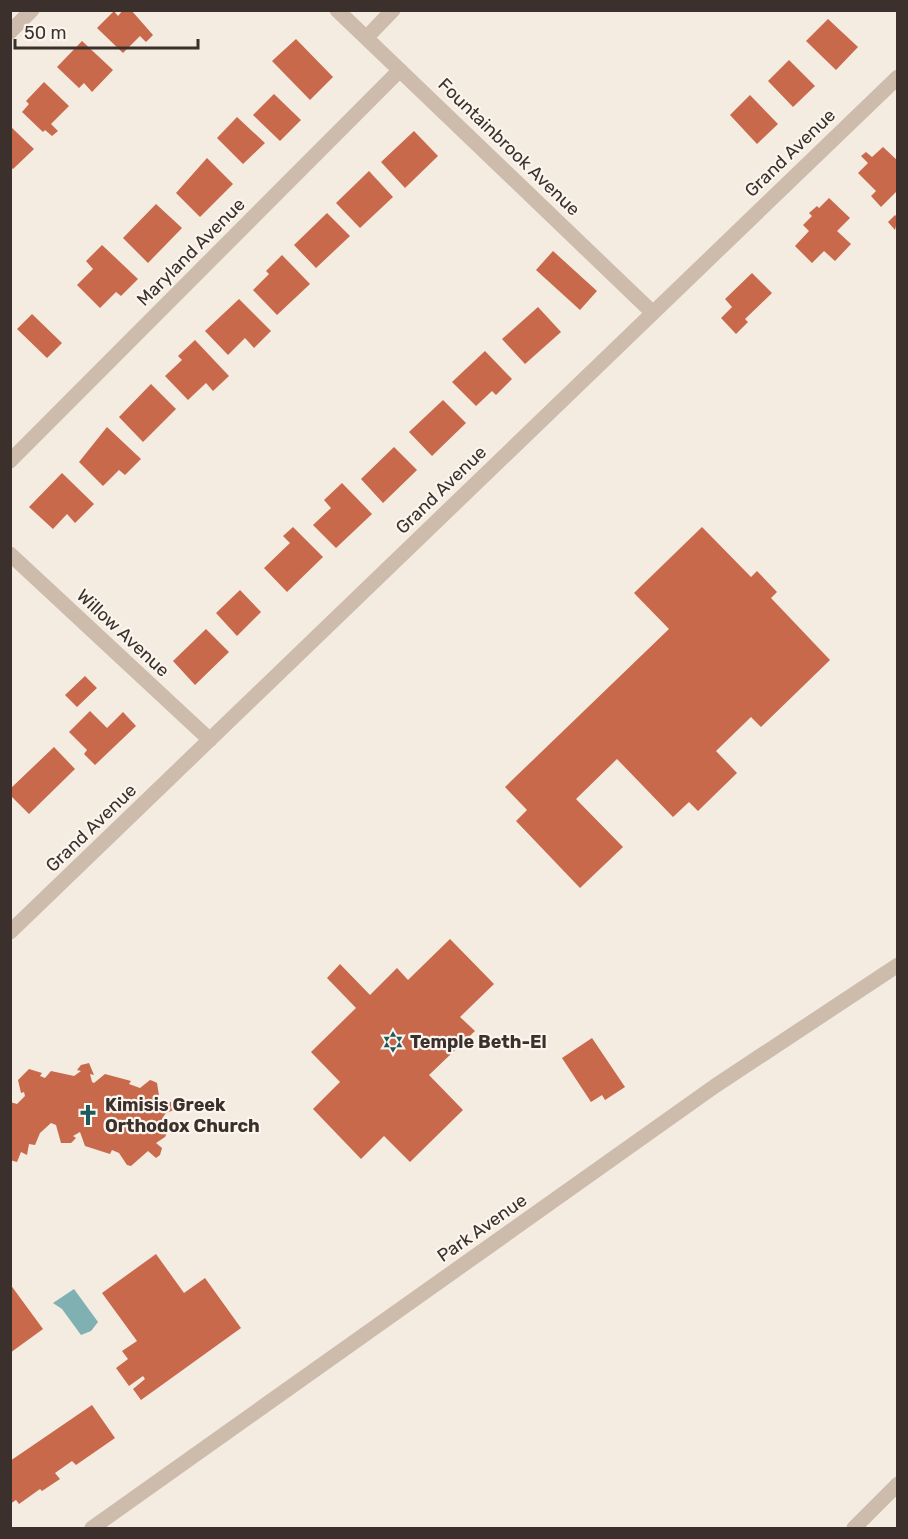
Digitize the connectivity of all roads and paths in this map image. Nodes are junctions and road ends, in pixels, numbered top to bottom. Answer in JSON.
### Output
{"nodes":[{"id":1,"x":32,"y":10,"type":"edge"},
{"id":2,"x":337,"y":10,"type":"edge"},
{"id":3,"x":393,"y":10,"type":"edge"},
{"id":4,"x":10,"y":32,"type":"edge"},
{"id":5,"x":366,"y":38,"type":"junction"},
{"id":6,"x":400,"y":70,"type":"junction"},
{"id":7,"x":897,"y":77,"type":"edge"},
{"id":8,"x":653,"y":313,"type":"junction"},
{"id":9,"x":10,"y":461,"type":"edge"},
{"id":10,"x":10,"y":554,"type":"edge"},
{"id":11,"x":210,"y":740,"type":"junction"},
{"id":12,"x":10,"y":932,"type":"edge"},
{"id":13,"x":897,"y":965,"type":"edge"},
{"id":14,"x":897,"y":1484,"type":"edge"},
{"id":15,"x":92,"y":1528,"type":"edge"},
{"id":16,"x":854,"y":1528,"type":"edge"}],
"edges":[{"from":1,"to":4,"type":"street"},
{"from":2,"to":5,"type":"street","name":"Fountainbrook Avenue"},
{"from":3,"to":5,"type":"street"},
{"from":5,"to":6,"type":"street","name":"Fountainbrook Avenue"},
{"from":6,"to":8,"type":"street","name":"Fountainbrook Avenue"},
{"from":6,"to":9,"type":"street","name":"Maryland Avenue"},
{"from":7,"to":8,"type":"street","name":"Grand Avenue"},
{"from":8,"to":11,"type":"street","name":"Grand Avenue"},
{"from":10,"to":11,"type":"street","name":"Willow Avenue"},
{"from":11,"to":12,"type":"street","name":"Grand Avenue"},
{"from":13,"to":15,"type":"street","name":"Park Avenue"},
{"from":14,"to":16,"type":"street"}]}
